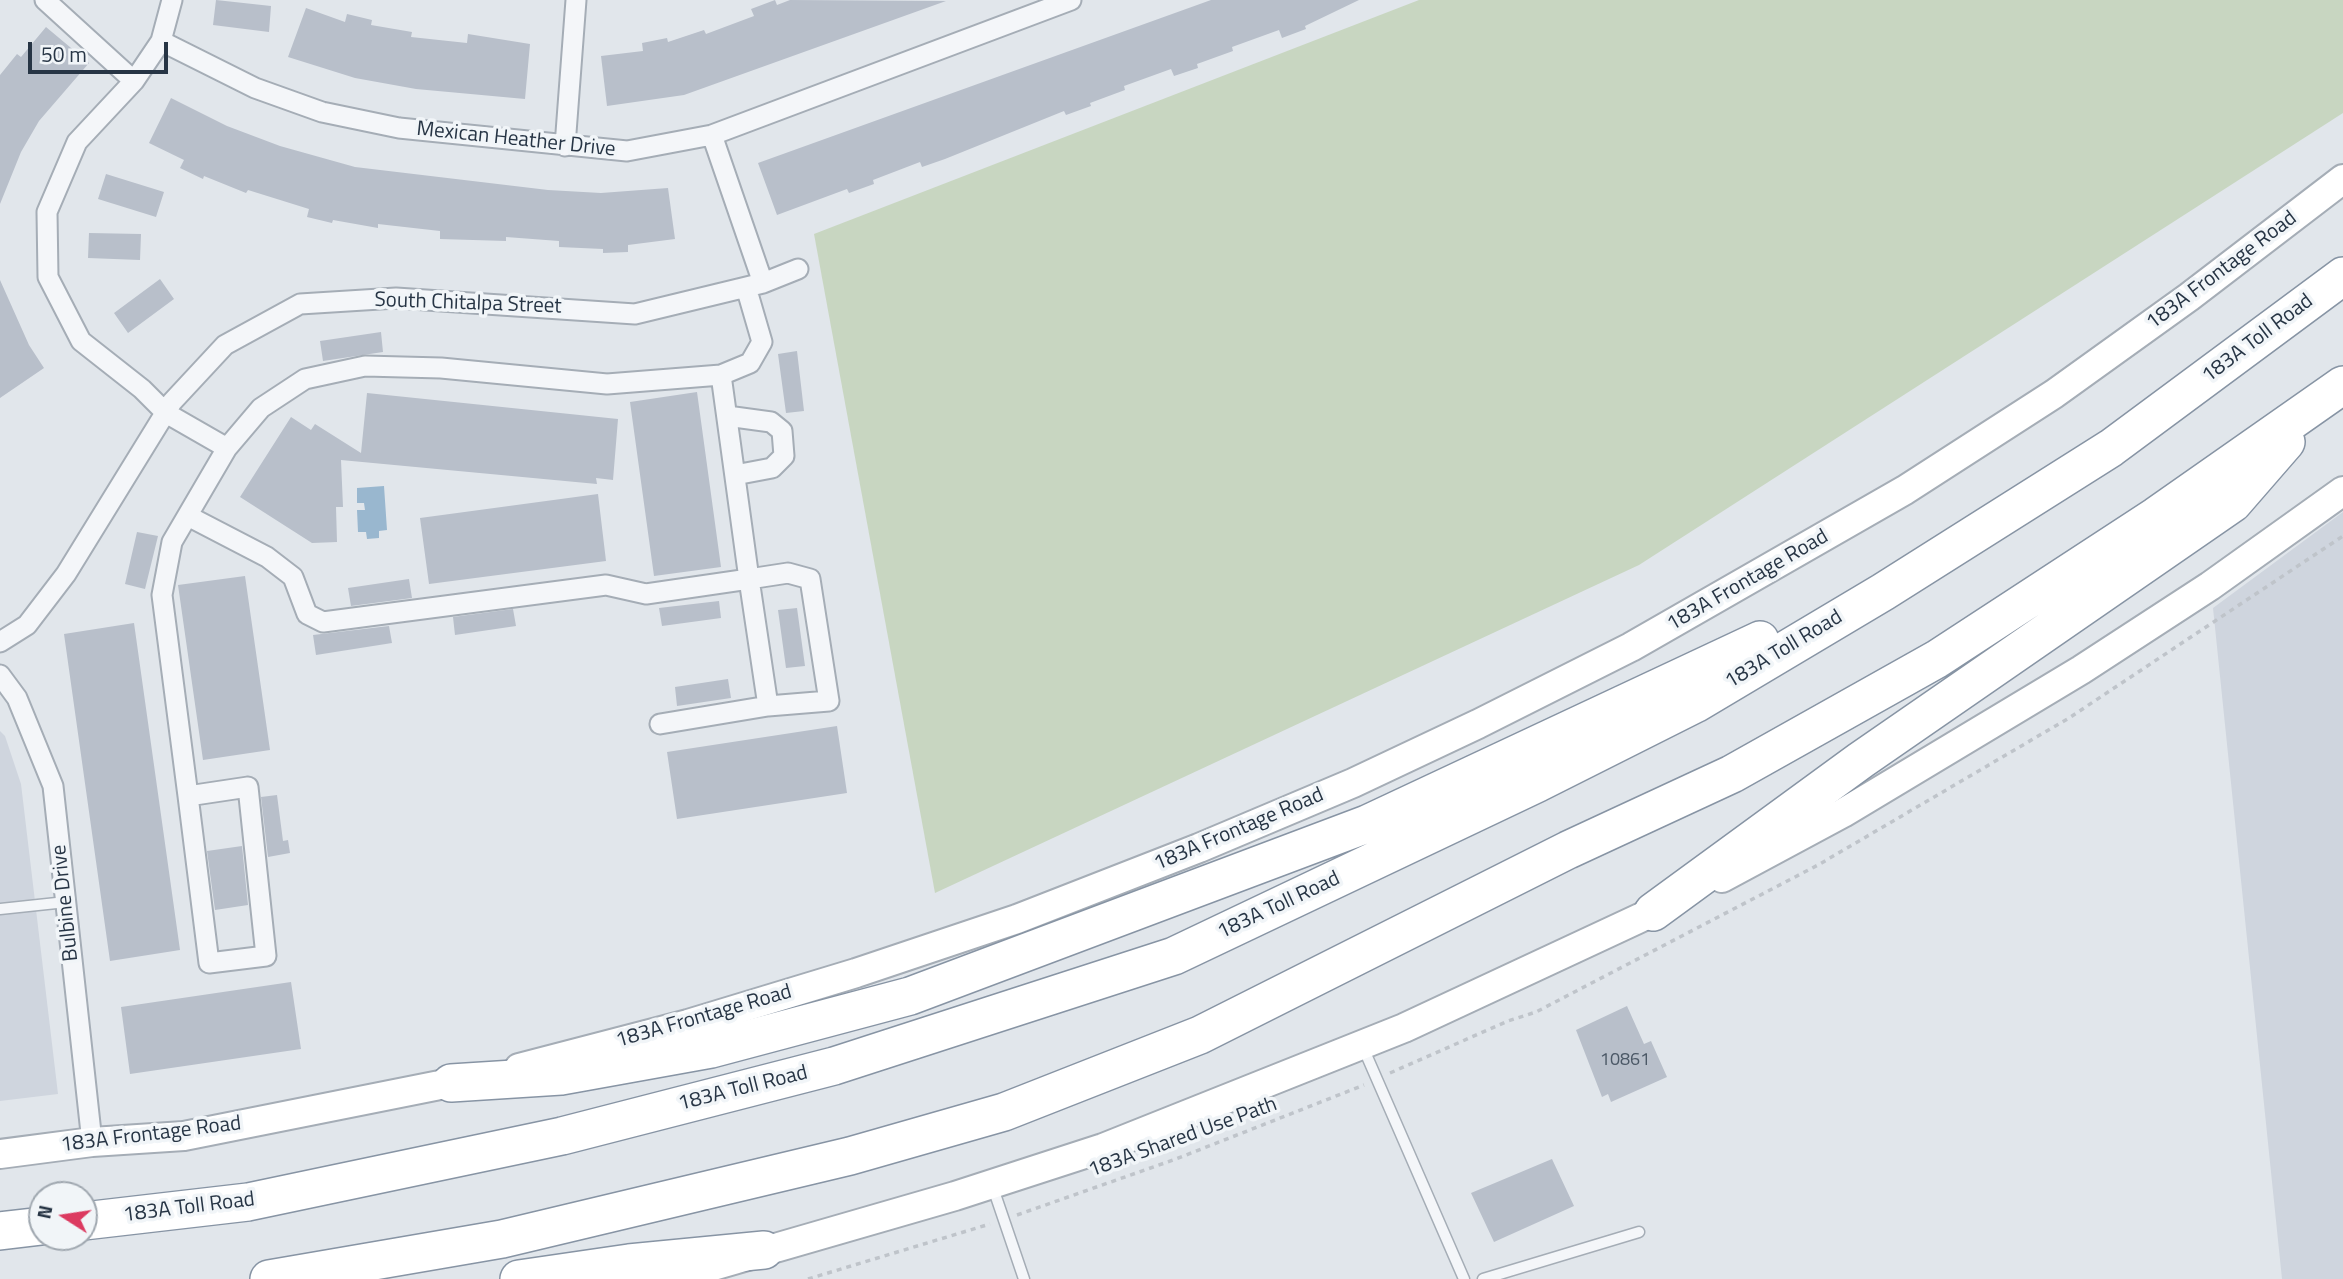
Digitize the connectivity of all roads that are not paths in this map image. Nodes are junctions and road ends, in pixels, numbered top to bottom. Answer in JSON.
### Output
{"nodes":[{"id":1,"x":45,"y":0,"type":"edge"},
{"id":2,"x":172,"y":0,"type":"edge"},
{"id":3,"x":576,"y":0,"type":"edge"},
{"id":4,"x":1072,"y":0,"type":"edge"},
{"id":5,"x":161,"y":41,"type":"junction"},
{"id":6,"x":134,"y":81,"type":"junction"},
{"id":7,"x":712,"y":135,"type":"junction"},
{"id":8,"x":565,"y":146,"type":"junction"},
{"id":9,"x":2343,"y":179,"type":"edge"},
{"id":10,"x":798,"y":270,"type":"dead end"},
{"id":11,"x":755,"y":285,"type":"junction"},
{"id":12,"x":2330,"y":286,"type":"edge"},
{"id":13,"x":721,"y":375,"type":"junction"},
{"id":14,"x":2333,"y":392,"type":"edge"},
{"id":15,"x":166,"y":413,"type":"junction"},
{"id":16,"x":727,"y":416,"type":"junction"},
{"id":17,"x":227,"y":448,"type":"junction"},
{"id":18,"x":735,"y":475,"type":"junction"},
{"id":19,"x":2343,"y":491,"type":"edge"},
{"id":20,"x":188,"y":516,"type":"junction"},
{"id":21,"x":1957,"y":545,"type":"junction"},
{"id":22,"x":750,"y":579,"type":"junction"},
{"id":23,"x":0,"y":642,"type":"edge"},
{"id":24,"x":0,"y":675,"type":"edge"},
{"id":25,"x":768,"y":706,"type":"junction"},
{"id":26,"x":660,"y":724,"type":"dead end"},
{"id":27,"x":188,"y":796,"type":"junction"},
{"id":28,"x":66,"y":902,"type":"junction"},
{"id":29,"x":0,"y":909,"type":"edge"},
{"id":30,"x":1653,"y":912,"type":"junction"},
{"id":31,"x":1362,"y":1045,"type":"junction"},
{"id":32,"x":451,"y":1083,"type":"junction"},
{"id":33,"x":92,"y":1142,"type":"junction"},
{"id":34,"x":0,"y":1154,"type":"edge"},
{"id":35,"x":991,"y":1184,"type":"junction"},
{"id":36,"x":98,"y":1219,"type":"edge"},
{"id":37,"x":28,"y":1228,"type":"edge"},
{"id":38,"x":0,"y":1231,"type":"edge"},
{"id":39,"x":1639,"y":1232,"type":"dead end"},
{"id":40,"x":764,"y":1250,"type":"junction"},
{"id":41,"x":270,"y":1279,"type":"edge"},
{"id":42,"x":519,"y":1279,"type":"edge"},
{"id":43,"x":668,"y":1279,"type":"edge"},
{"id":44,"x":1024,"y":1279,"type":"edge"},
{"id":45,"x":1464,"y":1279,"type":"edge"},
{"id":46,"x":1483,"y":1279,"type":"edge"}],
"edges":[{"from":1,"to":6,"type":"street"},
{"from":2,"to":5,"type":"street"},
{"from":3,"to":8,"type":"street"},
{"from":4,"to":7,"type":"street","name":"Mexican Heather Drive"},
{"from":5,"to":6,"type":"street"},
{"from":5,"to":8,"type":"street","name":"Mexican Heather Drive"},
{"from":6,"to":15,"type":"street"},
{"from":7,"to":8,"type":"street","name":"Mexican Heather Drive"},
{"from":7,"to":11,"type":"street"},
{"from":9,"to":32,"type":"main road","name":"183A Frontage Road"},
{"from":10,"to":11,"type":"street","name":"South Chitalpa Street"},
{"from":11,"to":13,"type":"street"},
{"from":11,"to":15,"type":"street","name":"South Chitalpa Street"},
{"from":12,"to":21,"type":"highway","name":"183A Toll Road"},
{"from":13,"to":16,"type":"street"},
{"from":13,"to":17,"type":"street"},
{"from":14,"to":30,"type":"highway"},
{"from":14,"to":41,"type":"highway"},
{"from":15,"to":17,"type":"street"},
{"from":15,"to":23,"type":"street","name":"South Chitalpa Street"},
{"from":16,"to":18,"type":"street"},
{"from":16,"to":18,"type":"street"},
{"from":17,"to":20,"type":"street"},
{"from":18,"to":22,"type":"street"},
{"from":19,"to":30,"type":"main road"},
{"from":20,"to":22,"type":"street"},
{"from":20,"to":27,"type":"street"},
{"from":21,"to":32,"type":"highway"},
{"from":21,"to":36,"type":"highway","name":"183A Toll Road"},
{"from":22,"to":25,"type":"street"},
{"from":22,"to":25,"type":"street"},
{"from":24,"to":28,"type":"street","name":"Bulbine Drive"},
{"from":25,"to":26,"type":"street"},
{"from":27,"to":27,"type":"street"},
{"from":28,"to":29,"type":"lane"},
{"from":28,"to":33,"type":"street","name":"Bulbine Drive"},
{"from":30,"to":31,"type":"main road"},
{"from":31,"to":35,"type":"main road"},
{"from":31,"to":45,"type":"lane"},
{"from":32,"to":33,"type":"main road","name":"183A Frontage Road"},
{"from":33,"to":34,"type":"main road","name":"183A Frontage Road"},
{"from":35,"to":40,"type":"main road"},
{"from":35,"to":44,"type":"lane"},
{"from":37,"to":38,"type":"highway"},
{"from":39,"to":46,"type":"lane"},
{"from":40,"to":42,"type":"highway"},
{"from":40,"to":43,"type":"main road"}]}
